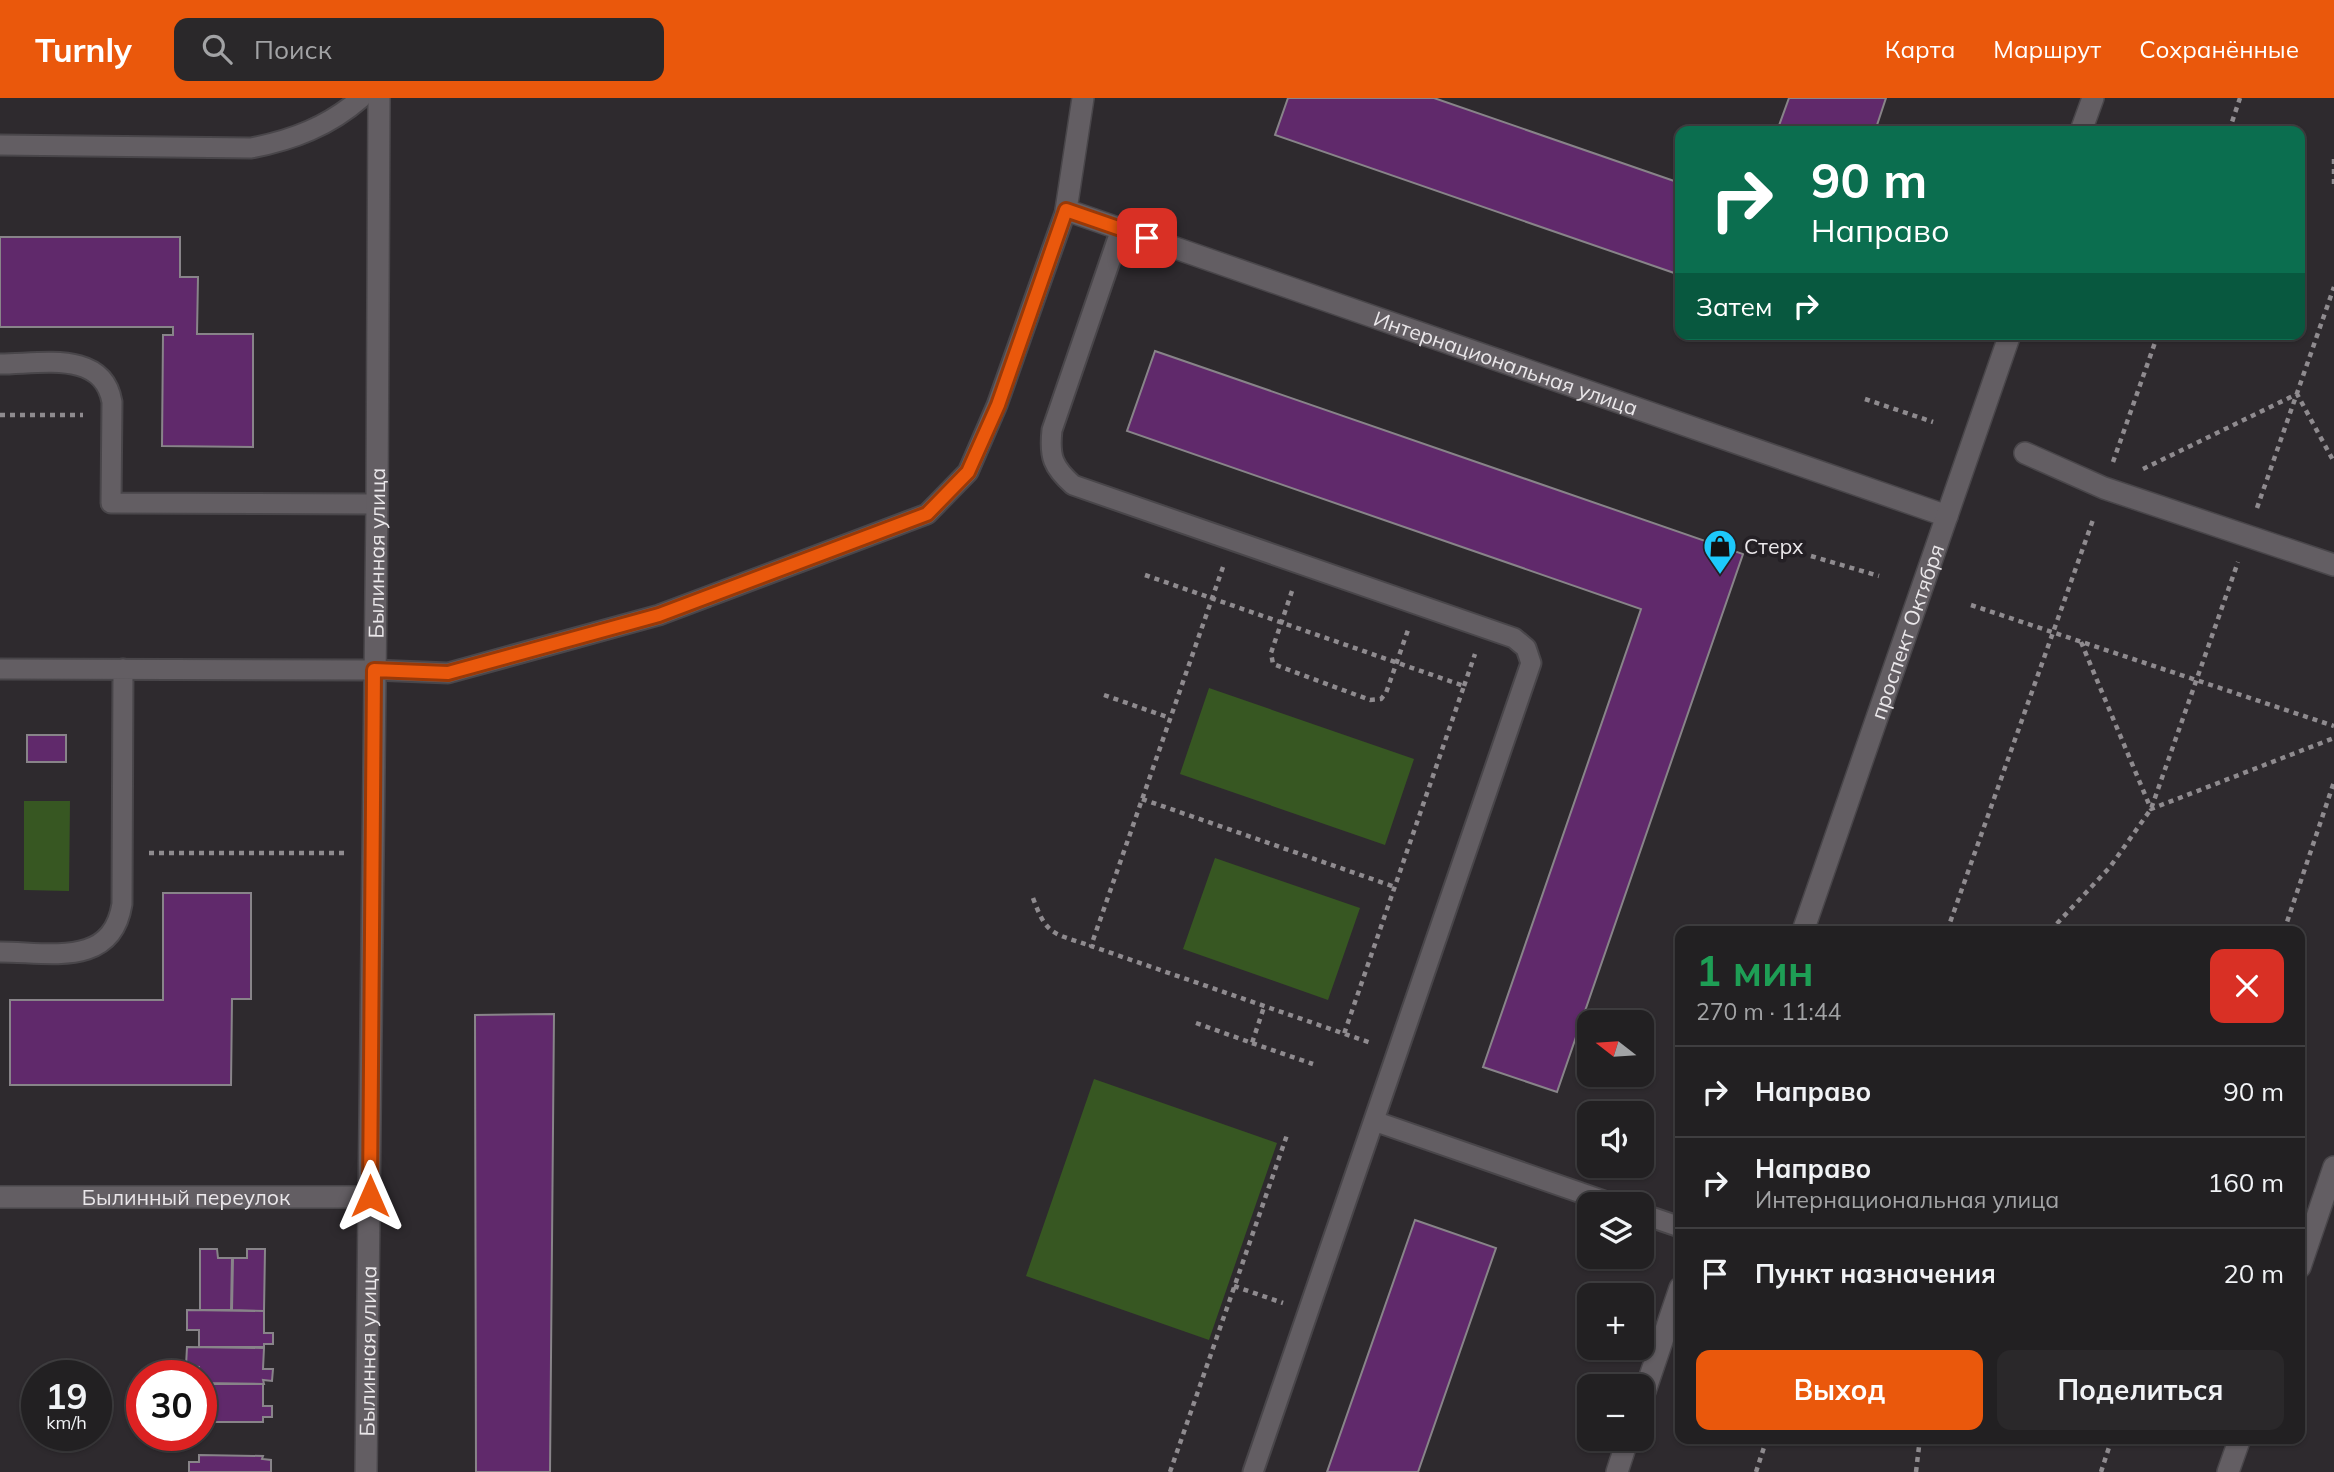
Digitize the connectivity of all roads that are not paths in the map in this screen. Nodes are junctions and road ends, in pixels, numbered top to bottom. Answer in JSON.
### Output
{"nodes":[{"id":1,"x":361,"y":98,"type":"edge"},
{"id":2,"x":379,"y":98,"type":"edge"},
{"id":3,"x":1083,"y":98,"type":"edge"},
{"id":4,"x":2093,"y":98,"type":"edge"},
{"id":5,"x":2083,"y":126,"type":"edge"},
{"id":6,"x":0,"y":145,"type":"edge"},
{"id":7,"x":1066,"y":210,"type":"junction"},
{"id":8,"x":1121,"y":229,"type":"junction"},
{"id":9,"x":2008,"y":340,"type":"edge"},
{"id":10,"x":0,"y":364,"type":"edge"},
{"id":11,"x":2025,"y":453,"type":"dead end"},
{"id":12,"x":377,"y":504,"type":"junction"},
{"id":13,"x":1947,"y":516,"type":"junction"},
{"id":14,"x":2334,"y":565,"type":"edge"},
{"id":15,"x":0,"y":669,"type":"edge"},
{"id":16,"x":123,"y":669,"type":"junction"},
{"id":17,"x":374,"y":670,"type":"junction"},
{"id":18,"x":1805,"y":926,"type":"edge"},
{"id":19,"x":0,"y":952,"type":"edge"},
{"id":20,"x":1374,"y":1121,"type":"junction"},
{"id":21,"x":2334,"y":1167,"type":"edge"},
{"id":22,"x":1578,"y":1192,"type":"edge"},
{"id":23,"x":370,"y":1196,"type":"junction"},
{"id":24,"x":0,"y":1197,"type":"edge"},
{"id":25,"x":1654,"y":1218,"type":"edge"},
{"id":26,"x":1675,"y":1225,"type":"edge"},
{"id":27,"x":2305,"y":1252,"type":"edge"},
{"id":28,"x":1675,"y":1303,"type":"edge"},
{"id":29,"x":1651,"y":1374,"type":"edge"},
{"id":30,"x":2238,"y":1444,"type":"edge"},
{"id":31,"x":1624,"y":1451,"type":"edge"},
{"id":32,"x":366,"y":1472,"type":"edge"},
{"id":33,"x":1253,"y":1472,"type":"edge"},
{"id":34,"x":1617,"y":1472,"type":"edge"},
{"id":35,"x":2228,"y":1472,"type":"edge"}],
"edges":[{"from":1,"to":6,"type":"lane"},
{"from":2,"to":12,"type":"street","name":"Былинная улица"},
{"from":3,"to":7,"type":"street"},
{"from":4,"to":5,"type":"street"},
{"from":7,"to":8,"type":"street","name":"Интернациональная улица"},
{"from":7,"to":17,"type":"lane"},
{"from":8,"to":13,"type":"street","name":"Интернациональная улица"},
{"from":8,"to":20,"type":"lane"},
{"from":9,"to":13,"type":"street","name":"проспект Октября"},
{"from":10,"to":12,"type":"lane"},
{"from":11,"to":14,"type":"street"},
{"from":12,"to":17,"type":"street","name":"Былинная улица"},
{"from":13,"to":18,"type":"street","name":"проспект Октября"},
{"from":15,"to":16,"type":"lane"},
{"from":16,"to":17,"type":"lane"},
{"from":16,"to":19,"type":"lane"},
{"from":17,"to":23,"type":"street","name":"Былинная улица"},
{"from":20,"to":22,"type":"lane"},
{"from":20,"to":33,"type":"lane"},
{"from":21,"to":27,"type":"street"},
{"from":23,"to":24,"type":"street","name":"Былинный переулок"},
{"from":23,"to":32,"type":"street","name":"Былинная улица"},
{"from":25,"to":26,"type":"lane"},
{"from":28,"to":29,"type":"street"},
{"from":30,"to":35,"type":"street"},
{"from":31,"to":34,"type":"street"}]}
